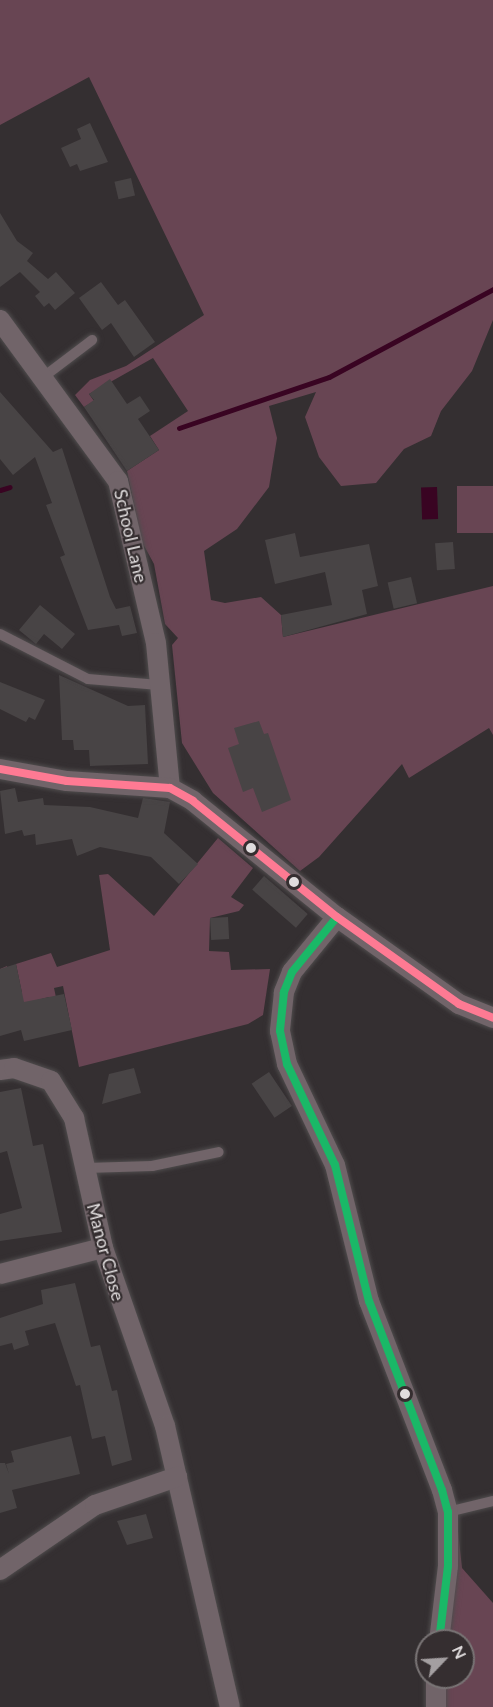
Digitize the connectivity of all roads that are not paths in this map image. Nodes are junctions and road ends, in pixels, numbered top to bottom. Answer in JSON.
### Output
{"nodes":[{"id":1,"x":4,"y":333,"type":"edge"},
{"id":2,"x":92,"y":340,"type":"dead end"},
{"id":3,"x":42,"y":378,"type":"junction"},
{"id":4,"x":0,"y":634,"type":"edge"},
{"id":5,"x":159,"y":685,"type":"junction"},
{"id":6,"x":0,"y":769,"type":"edge"},
{"id":7,"x":170,"y":788,"type":"junction"},
{"id":8,"x":337,"y":917,"type":"junction"},
{"id":9,"x":493,"y":1018,"type":"edge"},
{"id":10,"x":0,"y":1070,"type":"edge"},
{"id":11,"x":219,"y":1152,"type":"dead end"},
{"id":12,"x":86,"y":1168,"type":"junction"},
{"id":13,"x":103,"y":1248,"type":"junction"},
{"id":14,"x":0,"y":1274,"type":"edge"},
{"id":15,"x":177,"y":1477,"type":"junction"},
{"id":16,"x":493,"y":1501,"type":"edge"},
{"id":17,"x":448,"y":1512,"type":"junction"},
{"id":18,"x":0,"y":1570,"type":"edge"},
{"id":19,"x":440,"y":1629,"type":"edge"},
{"id":20,"x":436,"y":1689,"type":"edge"},
{"id":21,"x":230,"y":1707,"type":"edge"},
{"id":22,"x":436,"y":1707,"type":"edge"}],
"edges":[{"from":1,"to":3,"type":"street","name":"School Lane"},
{"from":2,"to":3,"type":"lane"},
{"from":3,"to":5,"type":"street","name":"School Lane"},
{"from":4,"to":5,"type":"lane"},
{"from":5,"to":7,"type":"street","name":"School Lane"},
{"from":6,"to":7,"type":"street"},
{"from":7,"to":8,"type":"street"},
{"from":8,"to":9,"type":"street"},
{"from":8,"to":17,"type":"street"},
{"from":10,"to":12,"type":"street","name":"Manor Close"},
{"from":11,"to":12,"type":"lane"},
{"from":12,"to":13,"type":"street","name":"Manor Close"},
{"from":13,"to":14,"type":"street"},
{"from":13,"to":15,"type":"street","name":"Manor Close"},
{"from":15,"to":18,"type":"street"},
{"from":15,"to":21,"type":"street","name":"Manor Close"},
{"from":16,"to":17,"type":"lane"},
{"from":17,"to":19,"type":"street"},
{"from":20,"to":22,"type":"street"}]}
